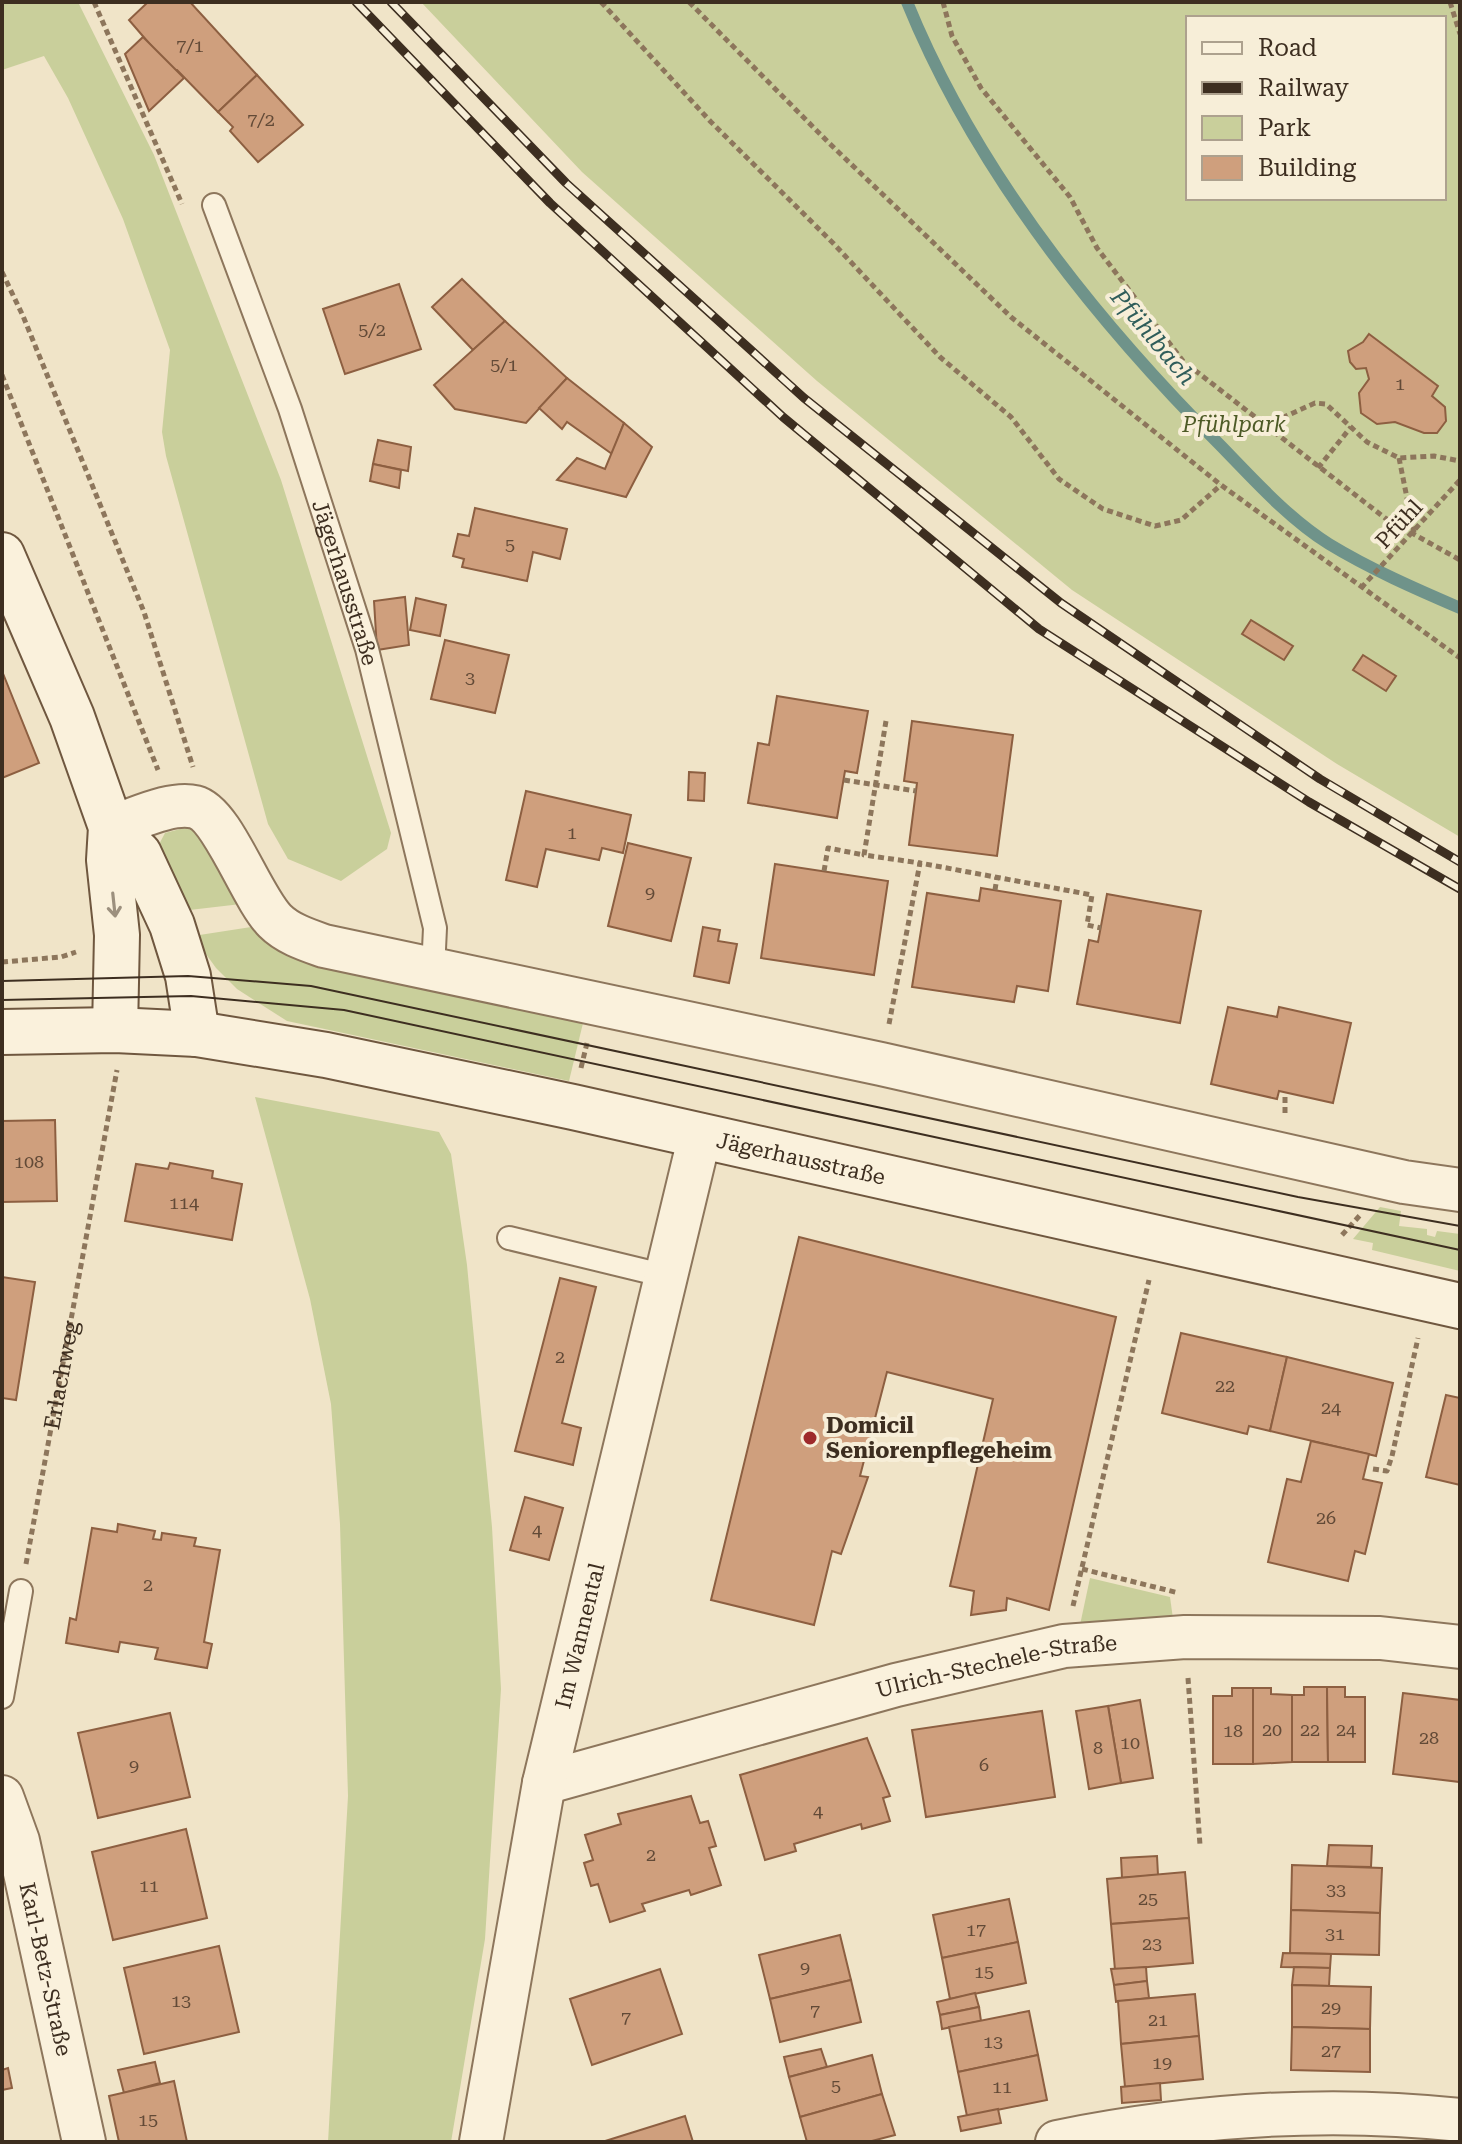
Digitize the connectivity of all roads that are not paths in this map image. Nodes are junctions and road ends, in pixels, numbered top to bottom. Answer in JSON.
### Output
{"nodes":[{"id":1,"x":214,"y":205,"type":"dead end"},
{"id":2,"x":2,"y":555,"type":"edge"},
{"id":3,"x":111,"y":827,"type":"junction"},
{"id":4,"x":433,"y":970,"type":"junction"},
{"id":5,"x":2,"y":1032,"type":"edge"},
{"id":6,"x":197,"y":1034,"type":"junction"},
{"id":7,"x":125,"y":1038,"type":"junction"},
{"id":8,"x":700,"y":1135,"type":"junction"},
{"id":9,"x":1460,"y":1190,"type":"edge"},
{"id":10,"x":509,"y":1238,"type":"dead end"},
{"id":11,"x":666,"y":1276,"type":"junction"},
{"id":12,"x":1443,"y":1302,"type":"edge"},
{"id":13,"x":21,"y":1591,"type":"road end"},
{"id":14,"x":1460,"y":1647,"type":"edge"},
{"id":15,"x":2,"y":1697,"type":"edge"},
{"id":16,"x":544,"y":1783,"type":"junction"},
{"id":17,"x":2,"y":1797,"type":"edge"},
{"id":18,"x":1460,"y":2120,"type":"edge"},
{"id":19,"x":84,"y":2142,"type":"edge"},
{"id":20,"x":481,"y":2142,"type":"edge"},
{"id":21,"x":1057,"y":2142,"type":"edge"}],
"edges":[{"from":1,"to":4,"type":"lane","name":"Jägerhausstraße"},
{"from":2,"to":3,"type":"street"},
{"from":3,"to":4,"type":"street"},
{"from":3,"to":6,"type":"street"},
{"from":3,"to":7,"type":"street","one_way":true},
{"from":4,"to":9,"type":"street"},
{"from":5,"to":7,"type":"street","name":"Jägerhausstraße"},
{"from":6,"to":7,"type":"street","name":"Jägerhausstraße"},
{"from":6,"to":8,"type":"street","name":"Jägerhausstraße"},
{"from":8,"to":11,"type":"street","name":"Im Wannental"},
{"from":8,"to":12,"type":"street","name":"Jägerhausstraße"},
{"from":10,"to":11,"type":"lane"},
{"from":11,"to":16,"type":"street","name":"Im Wannental"},
{"from":13,"to":15,"type":"lane"},
{"from":14,"to":16,"type":"street","name":"Ulrich-Stechele-Straße"},
{"from":16,"to":20,"type":"street","name":"Im Wannental"},
{"from":17,"to":19,"type":"street","name":"Karl-Betz-Straße"},
{"from":18,"to":21,"type":"street"}]}
